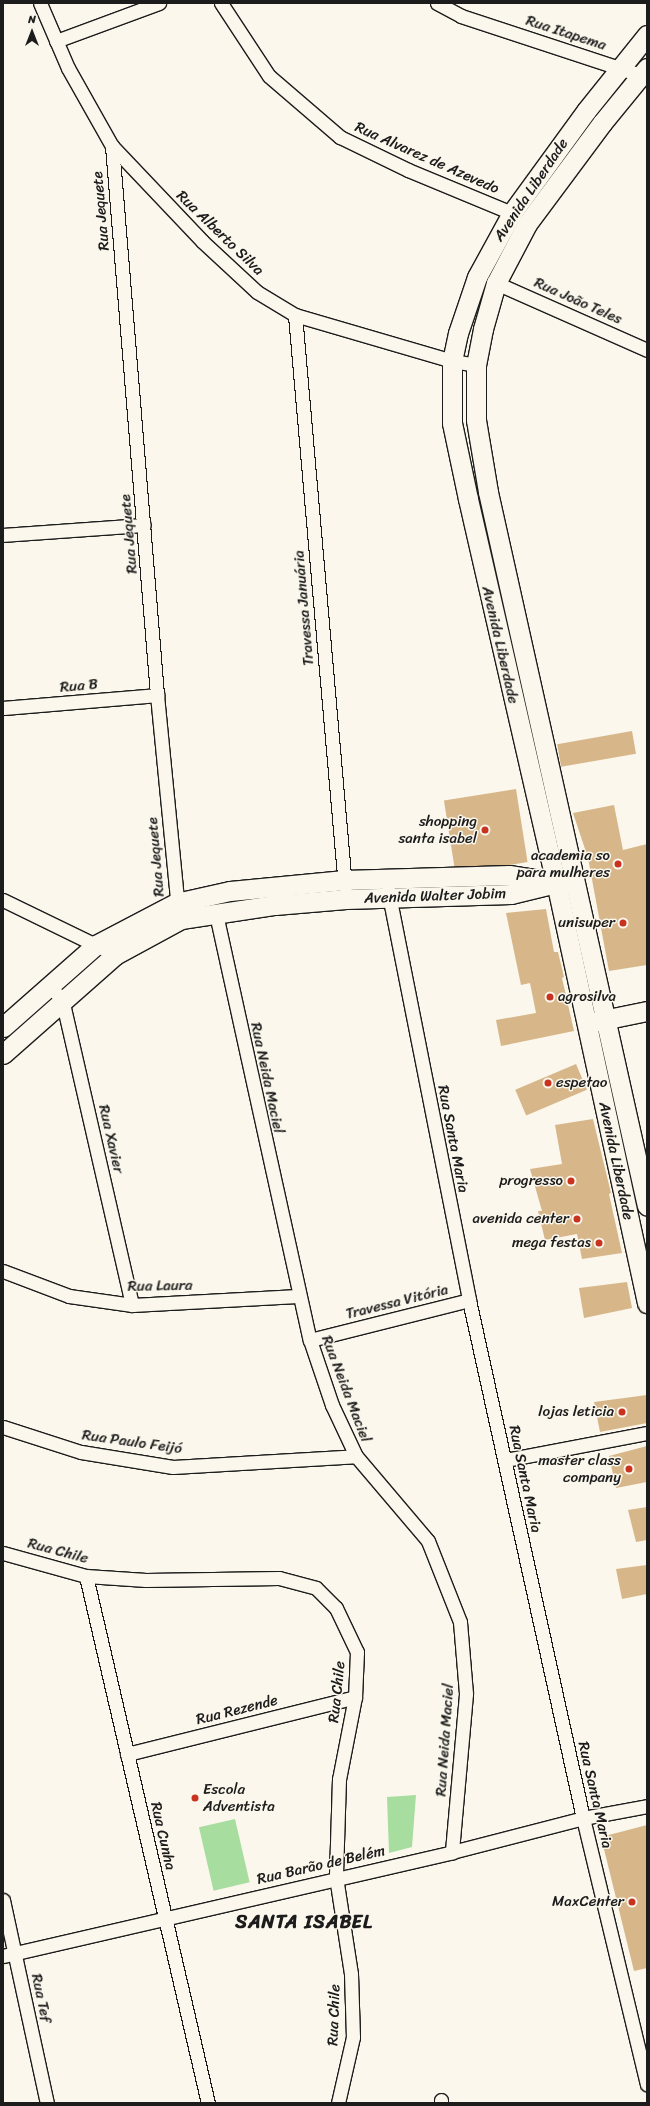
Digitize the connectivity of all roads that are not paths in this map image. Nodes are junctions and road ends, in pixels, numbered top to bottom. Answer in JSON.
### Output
{"nodes":[{"id":1,"x":40,"y":3,"type":"edge"},
{"id":2,"x":159,"y":3,"type":"edge"},
{"id":3,"x":221,"y":3,"type":"edge"},
{"id":4,"x":437,"y":3,"type":"edge"},
{"id":5,"x":647,"y":35,"type":"edge"},
{"id":6,"x":56,"y":41,"type":"junction"},
{"id":7,"x":620,"y":67,"type":"junction"},
{"id":8,"x":644,"y":72,"type":"edge"},
{"id":9,"x":112,"y":146,"type":"junction"},
{"id":10,"x":512,"y":213,"type":"junction"},
{"id":11,"x":496,"y":283,"type":"junction"},
{"id":12,"x":295,"y":315,"type":"junction"},
{"id":13,"x":647,"y":350,"type":"edge"},
{"id":14,"x":452,"y":362,"type":"junction"},
{"id":15,"x":476,"y":365,"type":"junction"},
{"id":16,"x":144,"y":525,"type":"junction"},
{"id":17,"x":3,"y":535,"type":"edge"},
{"id":18,"x":157,"y":695,"type":"junction"},
{"id":19,"x":3,"y":708,"type":"edge"},
{"id":20,"x":549,"y":772,"type":"junction"},
{"id":21,"x":530,"y":776,"type":"junction"},
{"id":22,"x":386,"y":878,"type":"junction"},
{"id":23,"x":565,"y":881,"type":"junction"},
{"id":24,"x":345,"y":890,"type":"junction"},
{"id":25,"x":390,"y":898,"type":"junction"},
{"id":26,"x":3,"y":900,"type":"edge"},
{"id":27,"x":178,"y":911,"type":"junction"},
{"id":28,"x":216,"y":914,"type":"junction"},
{"id":29,"x":96,"y":945,"type":"junction"},
{"id":30,"x":115,"y":955,"type":"junction"},
{"id":31,"x":56,"y":992,"type":"junction"},
{"id":32,"x":647,"y":1011,"type":"edge"},
{"id":33,"x":605,"y":1020,"type":"junction"},
{"id":34,"x":585,"y":1023,"type":"junction"},
{"id":35,"x":3,"y":1027,"type":"edge"},
{"id":36,"x":3,"y":1054,"type":"edge"},
{"id":37,"x":647,"y":1206,"type":"edge"},
{"id":38,"x":3,"y":1271,"type":"edge"},
{"id":39,"x":298,"y":1296,"type":"junction"},
{"id":40,"x":469,"y":1300,"type":"junction"},
{"id":41,"x":647,"y":1304,"type":"edge"},
{"id":42,"x":132,"y":1305,"type":"junction"},
{"id":43,"x":310,"y":1340,"type":"junction"},
{"id":44,"x":3,"y":1427,"type":"edge"},
{"id":45,"x":647,"y":1433,"type":"edge"},
{"id":46,"x":356,"y":1456,"type":"junction"},
{"id":47,"x":505,"y":1460,"type":"junction"},
{"id":48,"x":3,"y":1552,"type":"edge"},
{"id":49,"x":86,"y":1576,"type":"junction"},
{"id":50,"x":355,"y":1697,"type":"junction"},
{"id":51,"x":127,"y":1754,"type":"junction"},
{"id":52,"x":647,"y":1806,"type":"edge"},
{"id":53,"x":583,"y":1818,"type":"junction"},
{"id":54,"x":452,"y":1852,"type":"junction"},
{"id":55,"x":336,"y":1877,"type":"junction"},
{"id":56,"x":3,"y":1900,"type":"edge"},
{"id":57,"x":166,"y":1919,"type":"junction"},
{"id":58,"x":9,"y":1954,"type":"edge"},
{"id":59,"x":647,"y":2084,"type":"edge"},
{"id":60,"x":47,"y":2103,"type":"edge"},
{"id":61,"x":208,"y":2103,"type":"edge"},
{"id":62,"x":338,"y":2103,"type":"edge"}],
"edges":[{"from":1,"to":6,"type":"street","name":"Rua Alberto Silva"},
{"from":2,"to":6,"type":"street"},
{"from":3,"to":10,"type":"street","name":"Rua Alvarez de Azevedo"},
{"from":4,"to":7,"type":"street","name":"Rua Itapema"},
{"from":5,"to":7,"type":"main road","name":"Avenida Liberdade"},
{"from":6,"to":9,"type":"street","name":"Rua Alberto Silva"},
{"from":7,"to":8,"type":"street","name":"Rua Itapema"},
{"from":7,"to":10,"type":"main road","name":"Avenida Liberdade"},
{"from":8,"to":11,"type":"main road","name":"Avenida Liberdade"},
{"from":9,"to":12,"type":"street","name":"Rua Alberto Silva"},
{"from":9,"to":16,"type":"street","name":"Rua Jequete"},
{"from":10,"to":14,"type":"main road","name":"Avenida Liberdade"},
{"from":11,"to":13,"type":"street","name":"Rua João Teles"},
{"from":11,"to":15,"type":"main road","name":"Avenida Liberdade"},
{"from":12,"to":14,"type":"street","name":"Rua Alberto Silva"},
{"from":12,"to":24,"type":"street","name":"Travessa Januária"},
{"from":14,"to":15,"type":"street","name":"Rua Alberto Silva"},
{"from":14,"to":21,"type":"main road","name":"Avenida Liberdade"},
{"from":15,"to":20,"type":"main road","name":"Avenida Liberdade"},
{"from":16,"to":17,"type":"street"},
{"from":16,"to":18,"type":"street","name":"Rua Jequete"},
{"from":18,"to":19,"type":"street","name":"Rua B"},
{"from":18,"to":27,"type":"street","name":"Rua Jequete"},
{"from":20,"to":21,"type":"main road"},
{"from":20,"to":23,"type":"main road","name":"Avenida Liberdade"},
{"from":21,"to":23,"type":"main road","name":"Avenida Liberdade"},
{"from":22,"to":23,"type":"main road","name":"Avenida Walter Jobim"},
{"from":22,"to":24,"type":"main road","name":"Avenida Walter Jobim"},
{"from":22,"to":25,"type":"street","name":"Rua Santa Maria"},
{"from":23,"to":25,"type":"main road","name":"Avenida Walter Jobim"},
{"from":23,"to":33,"type":"main road","name":"Avenida Liberdade"},
{"from":23,"to":34,"type":"main road","name":"Avenida Liberdade"},
{"from":24,"to":25,"type":"main road","name":"Avenida Walter Jobim"},
{"from":24,"to":27,"type":"main road","name":"Avenida Walter Jobim"},
{"from":24,"to":28,"type":"main road","name":"Avenida Walter Jobim"},
{"from":25,"to":40,"type":"street","name":"Rua Santa Maria"},
{"from":26,"to":29,"type":"street"},
{"from":27,"to":28,"type":"main road","name":"Avenida Walter Jobim"},
{"from":27,"to":29,"type":"main road","name":"Avenida Walter Jobim"},
{"from":27,"to":30,"type":"main road","name":"Avenida Walter Jobim"},
{"from":28,"to":39,"type":"street","name":"Rua Neida Maciel"},
{"from":29,"to":30,"type":"street"},
{"from":29,"to":31,"type":"main road","name":"Avenida Walter Jobim"},
{"from":30,"to":31,"type":"main road","name":"Avenida Walter Jobim"},
{"from":31,"to":35,"type":"main road","name":"Avenida Walter Jobim"},
{"from":31,"to":36,"type":"main road","name":"Avenida Walter Jobim"},
{"from":31,"to":42,"type":"street","name":"Rua Xavier"},
{"from":32,"to":33,"type":"main road"},
{"from":33,"to":34,"type":"main road"},
{"from":33,"to":37,"type":"main road","name":"Avenida Liberdade"},
{"from":34,"to":41,"type":"main road","name":"Avenida Liberdade"},
{"from":38,"to":42,"type":"street","name":"Rua Laura"},
{"from":39,"to":42,"type":"street","name":"Rua Laura"},
{"from":39,"to":43,"type":"street","name":"Rua Neida Maciel"},
{"from":40,"to":43,"type":"street","name":"Travessa Vitória"},
{"from":40,"to":47,"type":"street","name":"Rua Santa Maria"},
{"from":43,"to":46,"type":"street","name":"Rua Neida Maciel"},
{"from":44,"to":46,"type":"street","name":"Rua Paulo Feijó"},
{"from":45,"to":47,"type":"street"},
{"from":46,"to":54,"type":"street","name":"Rua Neida Maciel"},
{"from":47,"to":53,"type":"street","name":"Rua Santa Maria"},
{"from":48,"to":49,"type":"street","name":"Rua Chile"},
{"from":49,"to":50,"type":"street","name":"Rua Chile"},
{"from":49,"to":51,"type":"street","name":"Rua Cunha"},
{"from":50,"to":51,"type":"street","name":"Rua Rezende"},
{"from":50,"to":55,"type":"street","name":"Rua Chile"},
{"from":51,"to":57,"type":"street","name":"Rua Cunha"},
{"from":52,"to":53,"type":"street","name":"Rua Barão de Belém"},
{"from":53,"to":54,"type":"street","name":"Rua Barão de Belém"},
{"from":53,"to":59,"type":"street","name":"Rua Santa Maria"},
{"from":54,"to":55,"type":"street","name":"Rua Barão de Belém"},
{"from":55,"to":57,"type":"street","name":"Rua Barão de Belém"},
{"from":55,"to":62,"type":"street","name":"Rua Chile"},
{"from":56,"to":58,"type":"street","name":"Rua Tef"},
{"from":57,"to":58,"type":"street","name":"Rua Barão de Belém"},
{"from":57,"to":61,"type":"street","name":"Rua Cunha"},
{"from":58,"to":60,"type":"street","name":"Rua Tef"}]}
